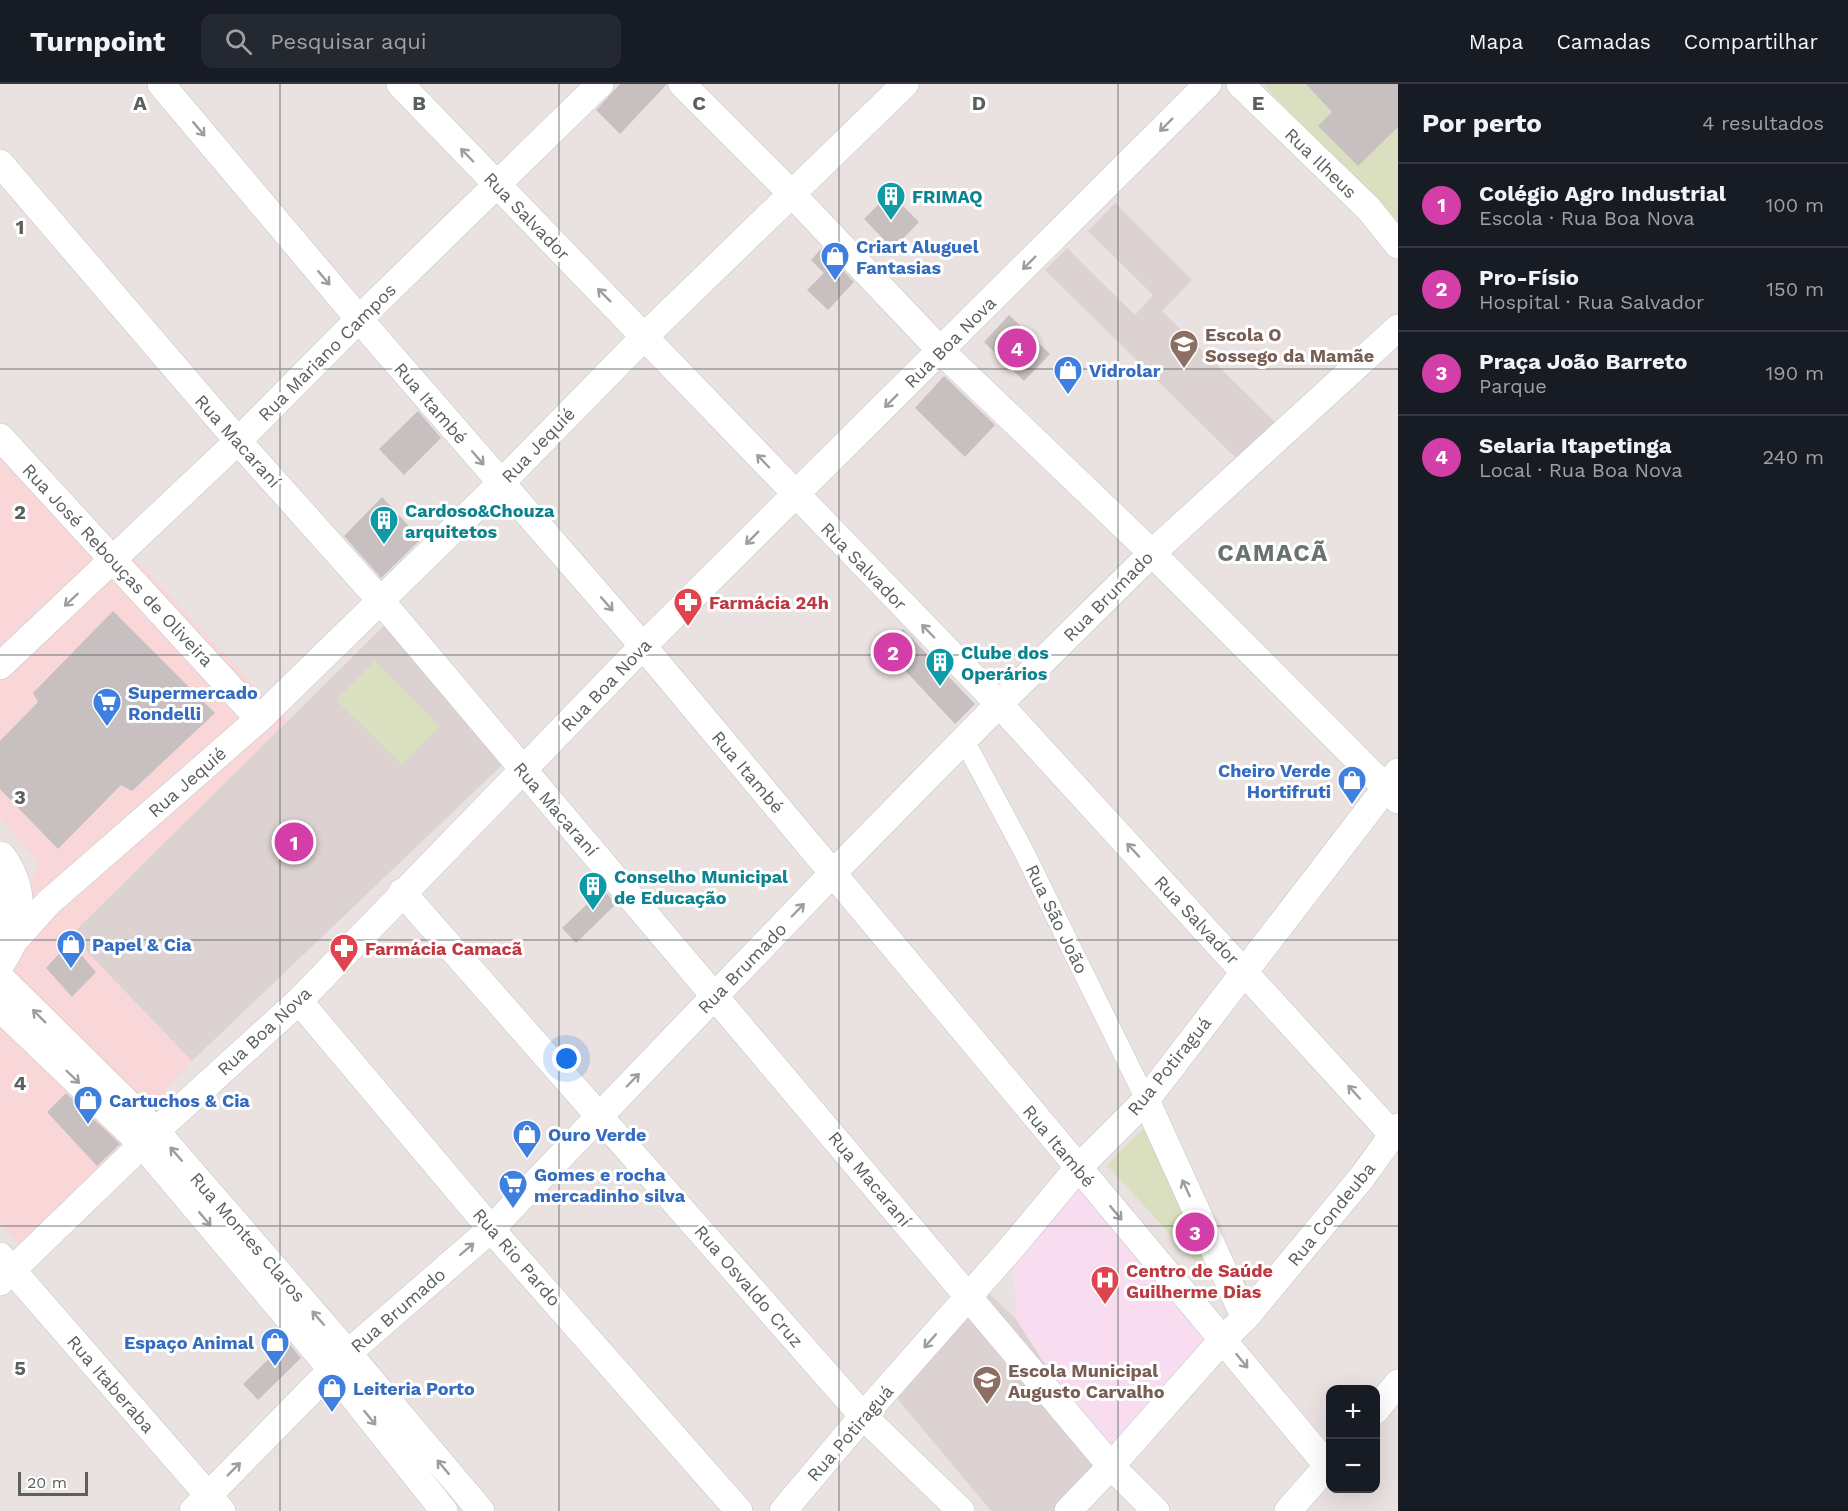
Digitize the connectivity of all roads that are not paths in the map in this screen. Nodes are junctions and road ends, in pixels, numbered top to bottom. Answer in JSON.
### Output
{"nodes":[{"id":1,"x":161,"y":84,"type":"edge"},
{"id":2,"x":399,"y":84,"type":"edge"},
{"id":3,"x":600,"y":84,"type":"edge"},
{"id":4,"x":682,"y":84,"type":"edge"},
{"id":5,"x":905,"y":84,"type":"edge"},
{"id":6,"x":1208,"y":84,"type":"edge"},
{"id":7,"x":1240,"y":84,"type":"edge"},
{"id":8,"x":0,"y":163,"type":"edge"},
{"id":9,"x":497,"y":186,"type":"junction"},
{"id":10,"x":791,"y":193,"type":"junction"},
{"id":11,"x":1398,"y":245,"type":"edge"},
{"id":12,"x":358,"y":319,"type":"junction"},
{"id":13,"x":1398,"y":328,"type":"edge"},
{"id":14,"x":645,"y":336,"type":"junction"},
{"id":15,"x":942,"y":351,"type":"junction"},
{"id":16,"x":0,"y":437,"type":"edge"},
{"id":17,"x":238,"y":441,"type":"junction"},
{"id":18,"x":500,"y":484,"type":"junction"},
{"id":19,"x":796,"y":495,"type":"junction"},
{"id":20,"x":1152,"y":553,"type":"junction"},
{"id":21,"x":114,"y":560,"type":"junction"},
{"id":22,"x":381,"y":601,"type":"junction"},
{"id":23,"x":643,"y":646,"type":"junction"},
{"id":24,"x":0,"y":666,"type":"edge"},
{"id":25,"x":999,"y":704,"type":"junction"},
{"id":26,"x":259,"y":719,"type":"junction"},
{"id":27,"x":964,"y":740,"type":"junction"},
{"id":28,"x":523,"y":771,"type":"junction"},
{"id":29,"x":1394,"y":787,"type":"edge"},
{"id":30,"x":0,"y":858,"type":"edge"},
{"id":31,"x":833,"y":873,"type":"junction"},
{"id":32,"x":16,"y":889,"type":"junction"},
{"id":33,"x":402,"y":892,"type":"junction"},
{"id":34,"x":48,"y":903,"type":"junction"},
{"id":35,"x":3,"y":962,"type":"edge"},
{"id":36,"x":1244,"y":970,"type":"junction"},
{"id":37,"x":716,"y":995,"type":"junction"},
{"id":38,"x":299,"y":1001,"type":"junction"},
{"id":39,"x":0,"y":1008,"type":"edge"},
{"id":40,"x":1146,"y":1100,"type":"junction"},
{"id":41,"x":599,"y":1115,"type":"junction"},
{"id":42,"x":1396,"y":1131,"type":"edge"},
{"id":43,"x":149,"y":1137,"type":"junction"},
{"id":44,"x":1078,"y":1168,"type":"junction"},
{"id":45,"x":491,"y":1228,"type":"junction"},
{"id":46,"x":4,"y":1270,"type":"edge"},
{"id":47,"x":969,"y":1296,"type":"junction"},
{"id":48,"x":1245,"y":1318,"type":"junction"},
{"id":49,"x":1223,"y":1339,"type":"junction"},
{"id":50,"x":340,"y":1362,"type":"junction"},
{"id":51,"x":1398,"y":1383,"type":"edge"},
{"id":52,"x":1380,"y":1405,"type":"edge"},
{"id":53,"x":863,"y":1416,"type":"junction"},
{"id":54,"x":1326,"y":1461,"type":"edge"},
{"id":55,"x":1111,"y":1466,"type":"junction"},
{"id":56,"x":1326,"y":1468,"type":"edge"},
{"id":57,"x":208,"y":1506,"type":"edge"},
{"id":58,"x":444,"y":1511,"type":"edge"},
{"id":59,"x":482,"y":1511,"type":"edge"},
{"id":60,"x":739,"y":1511,"type":"edge"},
{"id":61,"x":783,"y":1511,"type":"edge"},
{"id":62,"x":960,"y":1511,"type":"edge"},
{"id":63,"x":1068,"y":1511,"type":"edge"},
{"id":64,"x":1156,"y":1511,"type":"edge"},
{"id":65,"x":1288,"y":1511,"type":"edge"}],
"edges":[{"from":1,"to":12,"type":"street","name":"Rua Itambé","one_way":true},
{"from":9,"to":2,"type":"street","name":"Rua Salvador","one_way":true},
{"from":3,"to":9,"type":"street","name":"Rua Mariano Campos"},
{"from":4,"to":10,"type":"street"},
{"from":5,"to":10,"type":"street","name":"Rua Jequié"},
{"from":6,"to":15,"type":"street","name":"Rua Boa Nova","one_way":true},
{"from":7,"to":11,"type":"street","name":"Rua Ilheus"},
{"from":8,"to":17,"type":"street","name":"Rua Macaraní"},
{"from":9,"to":12,"type":"street","name":"Rua Mariano Campos"},
{"from":14,"to":9,"type":"street","name":"Rua Salvador","one_way":true},
{"from":10,"to":14,"type":"street","name":"Rua Jequié"},
{"from":10,"to":15,"type":"street"},
{"from":12,"to":17,"type":"street","name":"Rua Mariano Campos"},
{"from":12,"to":18,"type":"street","name":"Rua Itambé","one_way":true},
{"from":13,"to":20,"type":"street","name":"Rua Brumado"},
{"from":14,"to":18,"type":"street","name":"Rua Jequié"},
{"from":19,"to":14,"type":"street","name":"Rua Salvador","one_way":true},
{"from":15,"to":19,"type":"street","name":"Rua Boa Nova","one_way":true},
{"from":15,"to":20,"type":"street"},
{"from":16,"to":21,"type":"street","name":"Rua José Rebouças de Oliveira"},
{"from":17,"to":21,"type":"street","name":"Rua Mariano Campos"},
{"from":17,"to":22,"type":"street","name":"Rua Macaraní"},
{"from":18,"to":22,"type":"street","name":"Rua Jequié"},
{"from":18,"to":23,"type":"street","name":"Rua Itambé","one_way":true},
{"from":19,"to":23,"type":"street","name":"Rua Boa Nova","one_way":true},
{"from":25,"to":19,"type":"street","name":"Rua Salvador","one_way":true},
{"from":20,"to":25,"type":"street","name":"Rua Brumado"},
{"from":20,"to":29,"type":"street"},
{"from":21,"to":24,"type":"street","name":"Rua Mariano Campos","one_way":true},
{"from":21,"to":26,"type":"street","name":"Rua José Rebouças de Oliveira"},
{"from":22,"to":26,"type":"street","name":"Rua Jequié"},
{"from":22,"to":28,"type":"street","name":"Rua Macaraní"},
{"from":23,"to":28,"type":"street","name":"Rua Boa Nova"},
{"from":23,"to":31,"type":"street","name":"Rua Itambé"},
{"from":25,"to":27,"type":"street","name":"Rua Brumado"},
{"from":36,"to":25,"type":"street","name":"Rua Salvador","one_way":true},
{"from":26,"to":34,"type":"street","name":"Rua Jequié"},
{"from":27,"to":31,"type":"street","name":"Rua Brumado"},
{"from":27,"to":40,"type":"street","name":"Rua São João"},
{"from":28,"to":33,"type":"street","name":"Rua Boa Nova"},
{"from":28,"to":37,"type":"street","name":"Rua Macaraní"},
{"from":29,"to":36,"type":"street","name":"Rua Potiraguá"},
{"from":30,"to":32,"type":"main road"},
{"from":37,"to":31,"type":"street","name":"Rua Brumado","one_way":true},
{"from":31,"to":44,"type":"street","name":"Rua Itambé"},
{"from":32,"to":34,"type":"street"},
{"from":32,"to":35,"type":"main road"},
{"from":33,"to":38,"type":"street","name":"Rua Boa Nova"},
{"from":33,"to":41,"type":"street","name":"Rua Osvaldo Cruz"},
{"from":34,"to":35,"type":"street","name":"Rua Jequié"},
{"from":43,"to":35,"type":"street","name":"Rua Montes Claros","one_way":true},
{"from":36,"to":40,"type":"street","name":"Rua Potiraguá"},
{"from":42,"to":36,"type":"street","name":"Rua Salvador","one_way":true},
{"from":41,"to":37,"type":"street","name":"Rua Brumado","one_way":true},
{"from":37,"to":47,"type":"street","name":"Rua Macaraní"},
{"from":38,"to":43,"type":"street","name":"Rua Boa Nova"},
{"from":38,"to":45,"type":"street","name":"Rua Rio Pardo"},
{"from":39,"to":43,"type":"street","name":"Rua Montes Claros","one_way":true},
{"from":40,"to":44,"type":"street","name":"Rua Potiraguá"},
{"from":48,"to":40,"type":"street","one_way":true},
{"from":41,"to":45,"type":"street","name":"Rua Brumado"},
{"from":41,"to":53,"type":"street","name":"Rua Osvaldo Cruz"},
{"from":42,"to":48,"type":"street","name":"Rua Condeuba"},
{"from":43,"to":46,"type":"street","name":"Rua Boa Nova"},
{"from":43,"to":50,"type":"street","name":"Rua Montes Claros"},
{"from":44,"to":47,"type":"street","name":"Rua Potiraguá"},
{"from":44,"to":49,"type":"street","name":"Rua Itambé","one_way":true},
{"from":50,"to":45,"type":"street","name":"Rua Brumado","one_way":true},
{"from":45,"to":60,"type":"street","name":"Rua Rio Pardo"},
{"from":46,"to":57,"type":"street","name":"Rua Itaberaba"},
{"from":47,"to":53,"type":"street","name":"Rua Potiraguá","one_way":true},
{"from":47,"to":55,"type":"street","name":"Rua Macaraní"},
{"from":48,"to":49,"type":"street","name":"Rua Condeuba"},
{"from":49,"to":54,"type":"street","name":"Rua Itambé","one_way":true},
{"from":49,"to":55,"type":"street","name":"Rua Condeuba"},
{"from":57,"to":50,"type":"street","name":"Rua Brumado","one_way":true},
{"from":50,"to":58,"type":"street","name":"Rua Montes Claros","one_way":true},
{"from":59,"to":50,"type":"street","name":"Rua Montes Claros","one_way":true},
{"from":51,"to":52,"type":"street"},
{"from":53,"to":61,"type":"street","name":"Rua Potiraguá"},
{"from":53,"to":62,"type":"street","name":"Rua Osvaldo Cruz"},
{"from":55,"to":63,"type":"street","name":"Rua Condeuba"},
{"from":55,"to":64,"type":"street","name":"Rua Macaraní"},
{"from":56,"to":65,"type":"street"}]}
